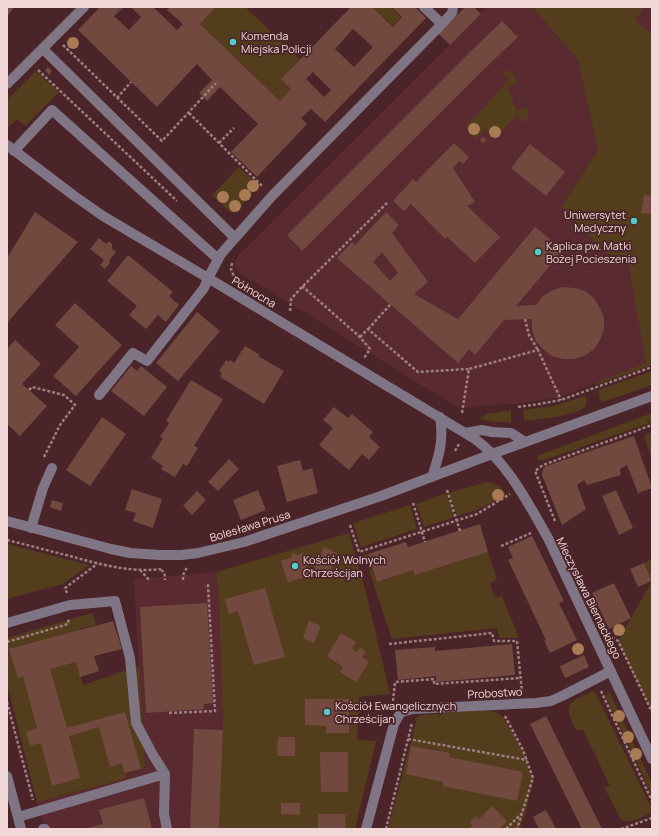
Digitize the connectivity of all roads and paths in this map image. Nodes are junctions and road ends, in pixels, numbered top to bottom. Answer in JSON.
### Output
{"nodes":[{"id":1,"x":84,"y":7,"type":"edge"},
{"id":2,"x":424,"y":7,"type":"edge"},
{"id":3,"x":453,"y":7,"type":"edge"},
{"id":4,"x":442,"y":24,"type":"junction"},
{"id":5,"x":60,"y":42,"type":"dead end"},
{"id":6,"x":43,"y":48,"type":"junction"},
{"id":7,"x":35,"y":67,"type":"dead end"},
{"id":8,"x":131,"y":82,"type":"dead end"},
{"id":9,"x":216,"y":83,"type":"dead end"},
{"id":10,"x":7,"y":84,"type":"edge"},
{"id":11,"x":117,"y":98,"type":"junction"},
{"id":12,"x":188,"y":113,"type":"junction"},
{"id":13,"x":234,"y":128,"type":"dead end"},
{"id":14,"x":219,"y":143,"type":"junction"},
{"id":15,"x":11,"y":148,"type":"edge"},
{"id":16,"x":272,"y":196,"type":"junction"},
{"id":17,"x":388,"y":202,"type":"dead end"},
{"id":18,"x":181,"y":205,"type":"dead end"},
{"id":19,"x":235,"y":238,"type":"junction"},
{"id":20,"x":226,"y":248,"type":"junction"},
{"id":21,"x":218,"y":259,"type":"junction"},
{"id":22,"x":208,"y":278,"type":"junction"},
{"id":23,"x":235,"y":279,"type":"dead end"},
{"id":24,"x":302,"y":286,"type":"junction"},
{"id":25,"x":390,"y":305,"type":"dead end"},
{"id":26,"x":290,"y":311,"type":"dead end"},
{"id":27,"x":525,"y":319,"type":"dead end"},
{"id":28,"x":368,"y":329,"type":"junction"},
{"id":29,"x":360,"y":337,"type":"junction"},
{"id":30,"x":538,"y":350,"type":"junction"},
{"id":31,"x":364,"y":358,"type":"dead end"},
{"id":32,"x":652,"y":367,"type":"edge"},
{"id":33,"x":469,"y":369,"type":"junction"},
{"id":34,"x":29,"y":390,"type":"dead end"},
{"id":35,"x":99,"y":395,"type":"dead end"},
{"id":36,"x":652,"y":396,"type":"edge"},
{"id":37,"x":561,"y":400,"type":"junction"},
{"id":38,"x":518,"y":407,"type":"dead end"},
{"id":39,"x":462,"y":413,"type":"dead end"},
{"id":40,"x":440,"y":417,"type":"junction"},
{"id":41,"x":652,"y":425,"type":"edge"},
{"id":42,"x":462,"y":437,"type":"junction"},
{"id":43,"x":525,"y":442,"type":"junction"},
{"id":44,"x":455,"y":451,"type":"dead end"},
{"id":45,"x":492,"y":454,"type":"junction"},
{"id":46,"x":42,"y":461,"type":"dead end"},
{"id":47,"x":52,"y":468,"type":"dead end"},
{"id":48,"x":432,"y":477,"type":"junction"},
{"id":49,"x":447,"y":490,"type":"dead end"},
{"id":50,"x":510,"y":494,"type":"dead end"},
{"id":51,"x":412,"y":502,"type":"dead end"},
{"id":52,"x":457,"y":520,"type":"junction"},
{"id":53,"x":7,"y":521,"type":"edge"},
{"id":54,"x":555,"y":521,"type":"dead end"},
{"id":55,"x":350,"y":525,"type":"dead end"},
{"id":56,"x":32,"y":528,"type":"junction"},
{"id":57,"x":422,"y":531,"type":"junction"},
{"id":58,"x":460,"y":531,"type":"dead end"},
{"id":59,"x":533,"y":532,"type":"dead end"},
{"id":60,"x":425,"y":542,"type":"dead end"},
{"id":61,"x":501,"y":546,"type":"dead end"},
{"id":62,"x":97,"y":564,"type":"dead end"},
{"id":63,"x":190,"y":566,"type":"dead end"},
{"id":64,"x":160,"y":569,"type":"dead end"},
{"id":65,"x":139,"y":570,"type":"dead end"},
{"id":66,"x":165,"y":580,"type":"dead end"},
{"id":67,"x":183,"y":580,"type":"dead end"},
{"id":68,"x":150,"y":582,"type":"dead end"},
{"id":69,"x":206,"y":586,"type":"dead end"},
{"id":70,"x":65,"y":588,"type":"dead end"},
{"id":71,"x":7,"y":623,"type":"edge"},
{"id":72,"x":606,"y":628,"type":"dead end"},
{"id":73,"x":389,"y":644,"type":"dead end"},
{"id":74,"x":611,"y":671,"type":"junction"},
{"id":75,"x":522,"y":695,"type":"dead end"},
{"id":76,"x":7,"y":702,"type":"edge"},
{"id":77,"x":652,"y":712,"type":"edge"},
{"id":78,"x":169,"y":713,"type":"dead end"},
{"id":79,"x":503,"y":714,"type":"dead end"},
{"id":80,"x":413,"y":722,"type":"dead end"},
{"id":81,"x":408,"y":739,"type":"junction"},
{"id":82,"x":652,"y":759,"type":"edge"},
{"id":83,"x":527,"y":760,"type":"junction"},
{"id":84,"x":165,"y":774,"type":"junction"},
{"id":85,"x":7,"y":776,"type":"edge"},
{"id":86,"x":37,"y":812,"type":"junction"},
{"id":87,"x":521,"y":814,"type":"junction"},
{"id":88,"x":18,"y":817,"type":"junction"},
{"id":89,"x":652,"y":818,"type":"edge"},
{"id":90,"x":22,"y":829,"type":"edge"},
{"id":91,"x":167,"y":829,"type":"edge"},
{"id":92,"x":366,"y":829,"type":"edge"},
{"id":93,"x":386,"y":829,"type":"edge"},
{"id":94,"x":506,"y":829,"type":"edge"},
{"id":95,"x":517,"y":829,"type":"edge"},
{"id":96,"x":621,"y":829,"type":"edge"}],
"edges":[{"from":1,"to":6,"type":"street"},
{"from":2,"to":4,"type":"street"},
{"from":3,"to":4,"type":"street"},
{"from":4,"to":16,"type":"street"},
{"from":5,"to":11,"type":"path"},
{"from":6,"to":10,"type":"street"},
{"from":6,"to":19,"type":"street"},
{"from":7,"to":18,"type":"path"},
{"from":8,"to":11,"type":"path"},
{"from":9,"to":12,"type":"path"},
{"from":11,"to":12,"type":"path"},
{"from":12,"to":14,"type":"path"},
{"from":13,"to":14,"type":"path"},
{"from":14,"to":16,"type":"path"},
{"from":15,"to":21,"type":"street"},
{"from":15,"to":22,"type":"street","name":"Północna"},
{"from":16,"to":19,"type":"street"},
{"from":17,"to":24,"type":"path"},
{"from":19,"to":20,"type":"street"},
{"from":20,"to":21,"type":"street"},
{"from":20,"to":23,"type":"path"},
{"from":21,"to":22,"type":"street"},
{"from":22,"to":35,"type":"street"},
{"from":22,"to":40,"type":"street","name":"Północna"},
{"from":24,"to":26,"type":"path"},
{"from":24,"to":29,"type":"path"},
{"from":25,"to":28,"type":"path"},
{"from":27,"to":30,"type":"path"},
{"from":28,"to":29,"type":"path"},
{"from":28,"to":33,"type":"path"},
{"from":29,"to":31,"type":"path"},
{"from":30,"to":33,"type":"path"},
{"from":30,"to":37,"type":"path"},
{"from":32,"to":37,"type":"path"},
{"from":33,"to":39,"type":"path"},
{"from":34,"to":46,"type":"path"},
{"from":36,"to":43,"type":"street","name":"Bolesława Prusa"},
{"from":37,"to":38,"type":"path"},
{"from":40,"to":42,"type":"street","name":"Północna"},
{"from":40,"to":48,"type":"street"},
{"from":41,"to":54,"type":"path"},
{"from":42,"to":43,"type":"street"},
{"from":42,"to":44,"type":"path"},
{"from":42,"to":45,"type":"street","name":"Północna"},
{"from":43,"to":45,"type":"street","name":"Bolesława Prusa"},
{"from":45,"to":48,"type":"street","name":"Bolesława Prusa"},
{"from":45,"to":74,"type":"street","name":"Mieczysława Biernackiego"},
{"from":47,"to":56,"type":"street"},
{"from":48,"to":56,"type":"street","name":"Bolesława Prusa"},
{"from":49,"to":52,"type":"path"},
{"from":50,"to":52,"type":"path"},
{"from":51,"to":57,"type":"path"},
{"from":52,"to":57,"type":"path"},
{"from":52,"to":58,"type":"path"},
{"from":53,"to":56,"type":"street","name":"Bolesława Prusa"},
{"from":55,"to":57,"type":"path"},
{"from":57,"to":60,"type":"path"},
{"from":59,"to":61,"type":"path"},
{"from":62,"to":70,"type":"path"},
{"from":63,"to":67,"type":"path"},
{"from":64,"to":66,"type":"path"},
{"from":65,"to":68,"type":"path"},
{"from":69,"to":78,"type":"path"},
{"from":71,"to":84,"type":"street"},
{"from":72,"to":77,"type":"path"},
{"from":73,"to":75,"type":"path"},
{"from":74,"to":82,"type":"street","name":"Mieczysława Biernackiego"},
{"from":74,"to":92,"type":"street","name":"Probostwo"},
{"from":76,"to":86,"type":"path"},
{"from":79,"to":83,"type":"path"},
{"from":80,"to":81,"type":"path"},
{"from":81,"to":83,"type":"path"},
{"from":81,"to":93,"type":"path"},
{"from":83,"to":87,"type":"path"},
{"from":84,"to":86,"type":"street"},
{"from":84,"to":91,"type":"street"},
{"from":85,"to":88,"type":"street"},
{"from":86,"to":88,"type":"street"},
{"from":87,"to":94,"type":"path"},
{"from":87,"to":95,"type":"path"},
{"from":88,"to":90,"type":"street"},
{"from":89,"to":96,"type":"path"}]}
